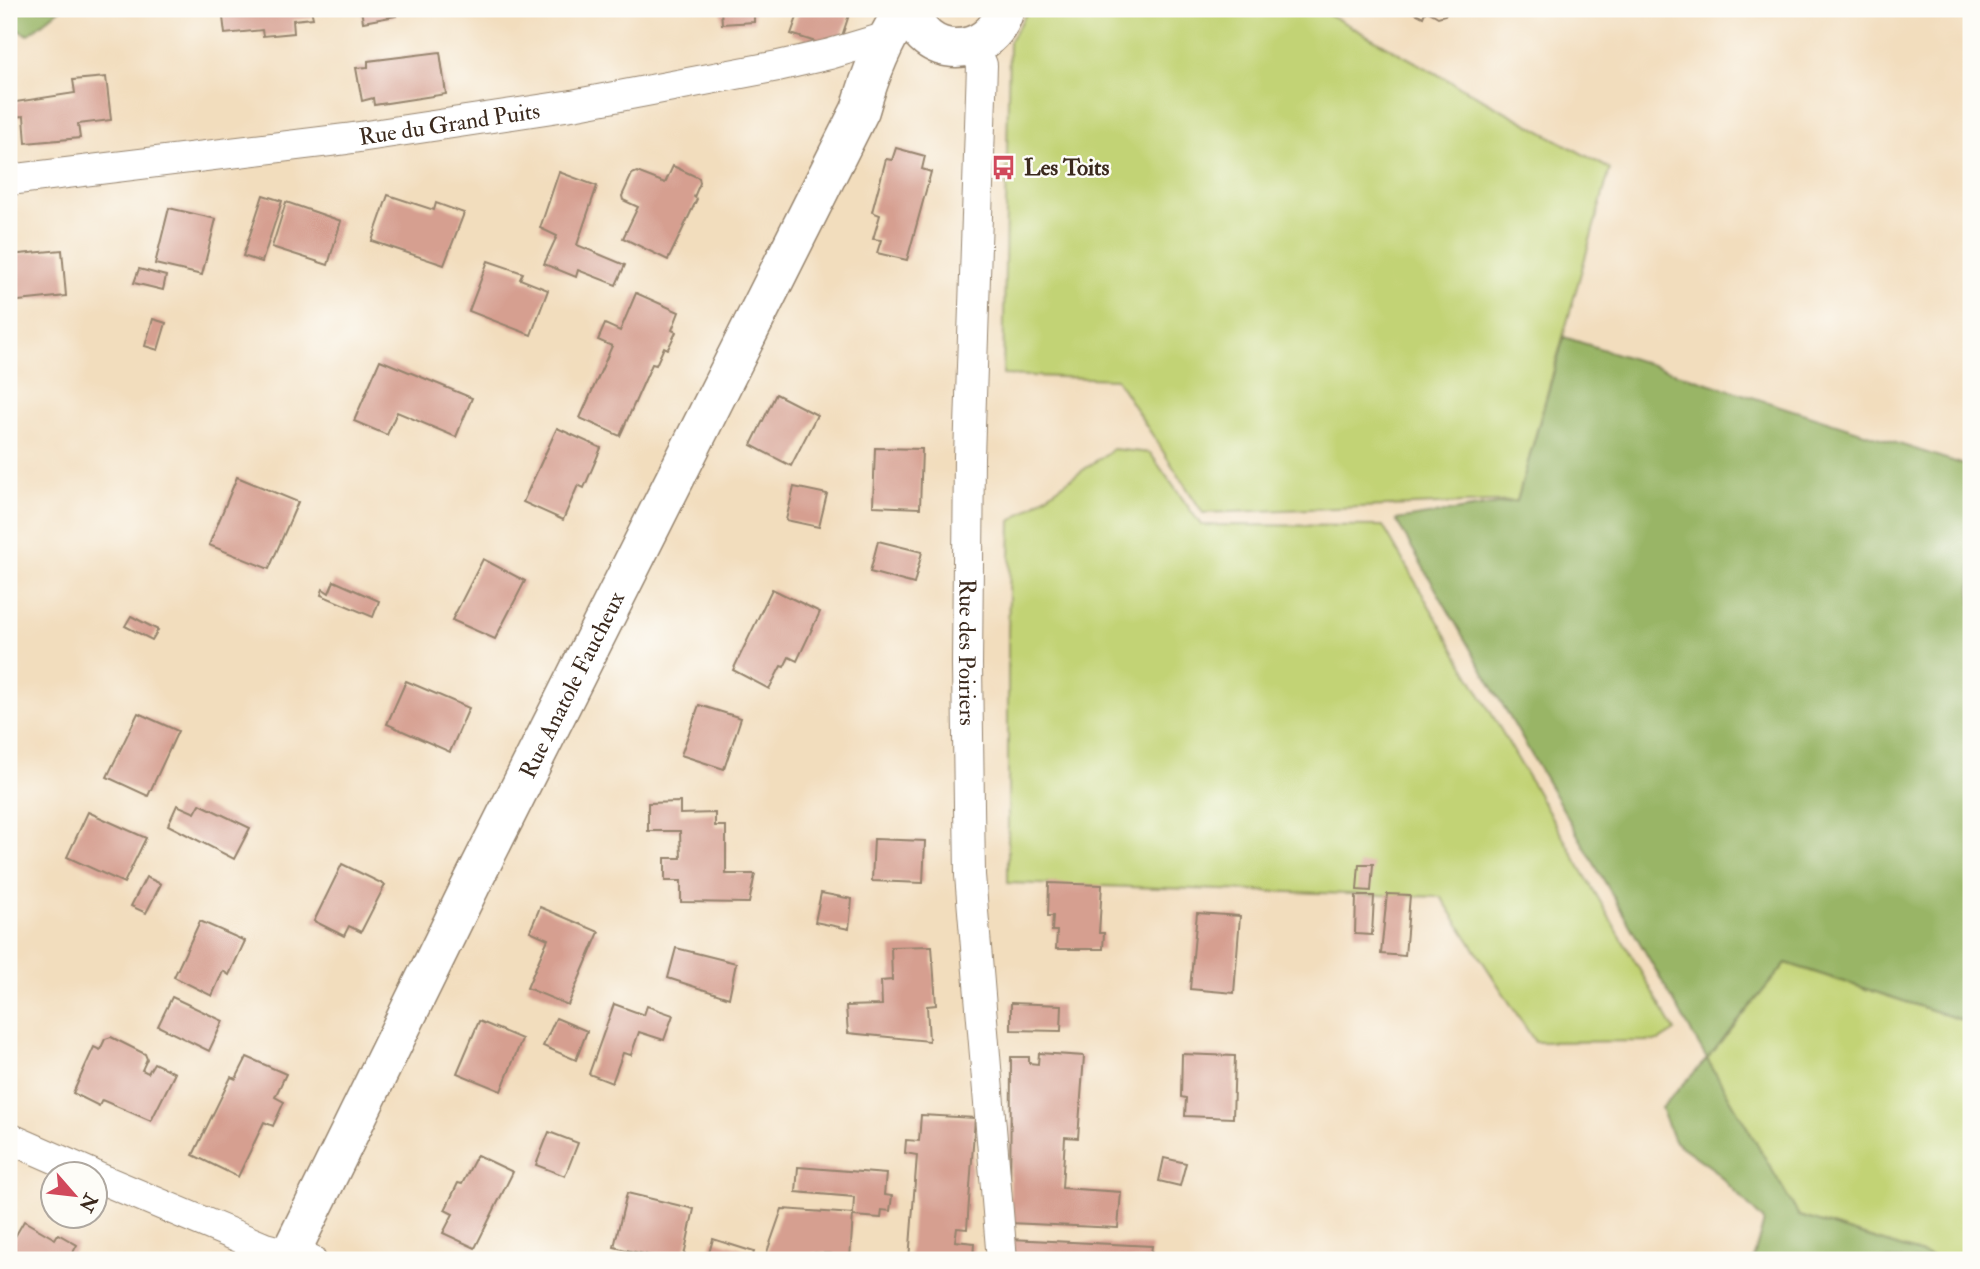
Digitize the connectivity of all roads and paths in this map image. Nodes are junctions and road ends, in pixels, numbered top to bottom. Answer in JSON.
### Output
{"nodes":[{"id":1,"x":911,"y":9,"type":"edge"},
{"id":2,"x":1005,"y":9,"type":"edge"},
{"id":3,"x":895,"y":23,"type":"edge"},
{"id":4,"x":932,"y":41,"type":"junction"},
{"id":5,"x":974,"y":45,"type":"junction"},
{"id":6,"x":860,"y":110,"type":"junction"},
{"id":7,"x":9,"y":180,"type":"edge"},
{"id":8,"x":9,"y":1138,"type":"edge"},
{"id":9,"x":59,"y":1160,"type":"edge"},
{"id":10,"x":108,"y":1181,"type":"edge"},
{"id":11,"x":296,"y":1259,"type":"edge"},
{"id":12,"x":1002,"y":1260,"type":"edge"}],
"edges":[{"from":1,"to":4,"type":"main road"},
{"from":2,"to":5,"type":"main road"},
{"from":3,"to":6,"type":"main road","name":"Rue Anatole Faucheux"},
{"from":3,"to":7,"type":"street","name":"Rue du Grand Puits"},
{"from":4,"to":5,"type":"main road"},
{"from":4,"to":6,"type":"main road","name":"Rue Anatole Faucheux"},
{"from":5,"to":12,"type":"street","name":"Rue des Poiriers"},
{"from":6,"to":11,"type":"main road","name":"Rue Anatole Faucheux"},
{"from":8,"to":9,"type":"street"},
{"from":10,"to":11,"type":"street"}]}
